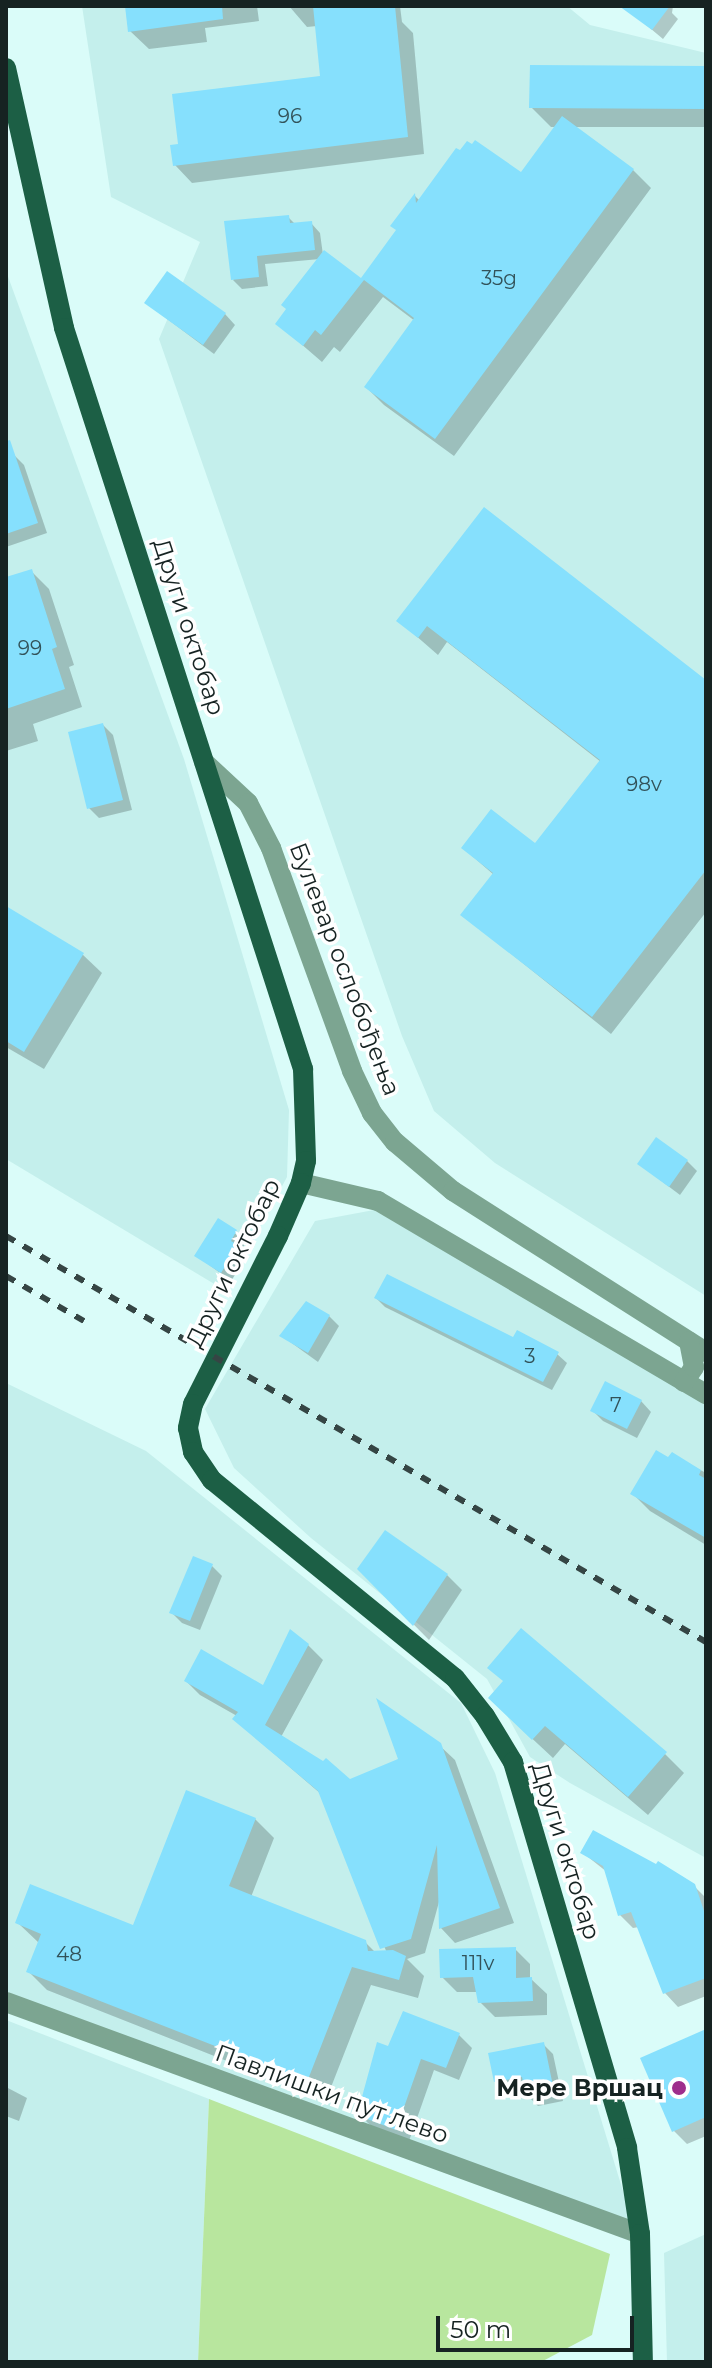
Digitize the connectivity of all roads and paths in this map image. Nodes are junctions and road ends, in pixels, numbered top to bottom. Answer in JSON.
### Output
{"nodes":[{"id":1,"x":6,"y":68,"type":"edge"},
{"id":2,"x":204,"y":762,"type":"junction"},
{"id":3,"x":301,"y":1183,"type":"junction"},
{"id":4,"x":698,"y":1347,"type":"edge"},
{"id":5,"x":699,"y":1390,"type":"edge"},
{"id":6,"x":6,"y":2002,"type":"edge"},
{"id":7,"x":640,"y":2234,"type":"junction"},
{"id":8,"x":643,"y":2362,"type":"edge"}],
"edges":[{"from":1,"to":2,"type":"main road","name":"Други октобар"},
{"from":2,"to":3,"type":"main road","name":"Други октобар"},
{"from":2,"to":4,"type":"street","name":"Булевар ослобођења"},
{"from":3,"to":5,"type":"street","name":"Булевар ослобођења"},
{"from":3,"to":7,"type":"main road","name":"Други октобар"},
{"from":4,"to":5,"type":"street","name":"Булевар ослобођења"},
{"from":6,"to":7,"type":"street","name":"Павлишки пут лево"},
{"from":7,"to":8,"type":"main road","name":"Други октобар"}]}
